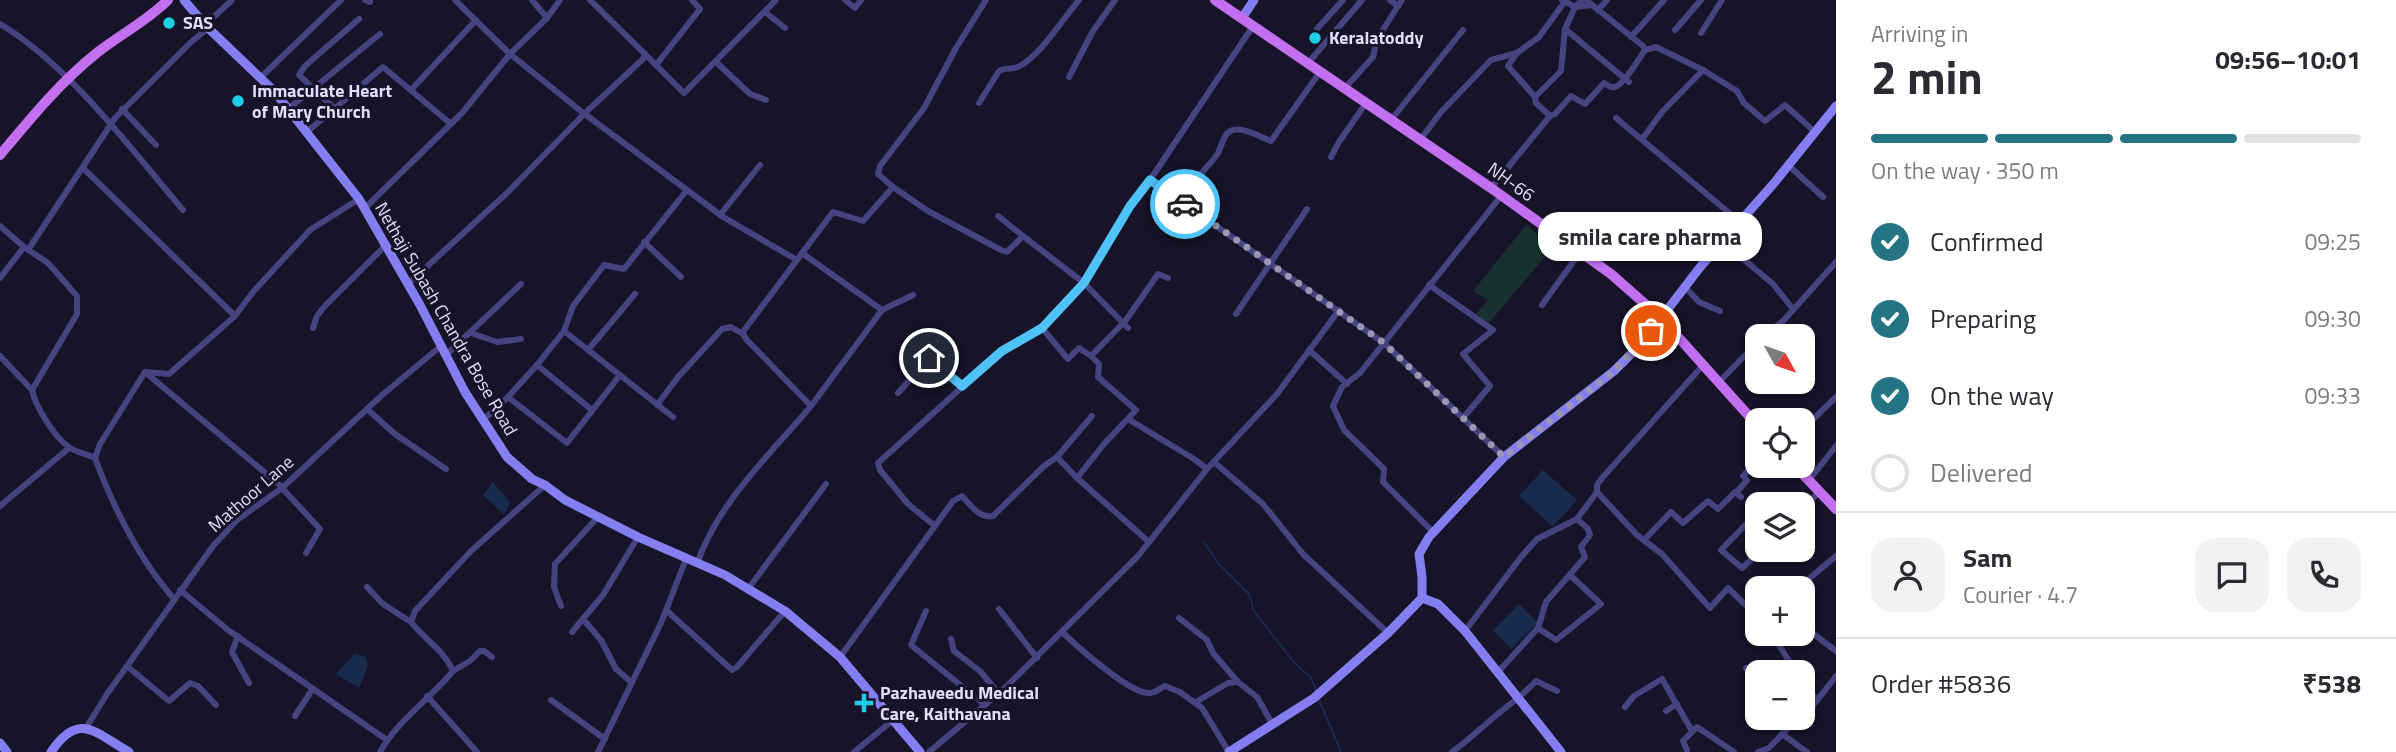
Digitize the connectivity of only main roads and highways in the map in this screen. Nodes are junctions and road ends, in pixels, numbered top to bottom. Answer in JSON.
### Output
{"nodes":[{"id":1,"x":168,"y":0,"type":"edge"},
{"id":2,"x":184,"y":0,"type":"edge"},
{"id":3,"x":1215,"y":0,"type":"edge"},
{"id":4,"x":1254,"y":0,"type":"edge"},
{"id":5,"x":1242,"y":18,"type":"junction"},
{"id":6,"x":1836,"y":106,"type":"edge"},
{"id":7,"x":0,"y":155,"type":"edge"},
{"id":8,"x":1661,"y":318,"type":"junction"},
{"id":9,"x":1745,"y":411,"type":"edge"},
{"id":10,"x":1807,"y":478,"type":"edge"},
{"id":11,"x":1836,"y":509,"type":"edge"},
{"id":12,"x":1422,"y":598,"type":"junction"},
{"id":13,"x":0,"y":743,"type":"edge"},
{"id":14,"x":7,"y":752,"type":"edge"},
{"id":15,"x":51,"y":752,"type":"edge"},
{"id":16,"x":129,"y":752,"type":"edge"},
{"id":17,"x":920,"y":752,"type":"edge"},
{"id":18,"x":1229,"y":752,"type":"edge"},
{"id":19,"x":1560,"y":752,"type":"edge"}],
"edges":[{"from":1,"to":7,"type":"main road"},
{"from":2,"to":17,"type":"main road","name":"Nethaji Subash Chandra Bose Road"},
{"from":3,"to":5,"type":"main road","name":"NH-66"},
{"from":4,"to":5,"type":"main road"},
{"from":5,"to":8,"type":"main road","name":"NH-66"},
{"from":6,"to":8,"type":"main road"},
{"from":8,"to":9,"type":"main road","name":"NH-66"},
{"from":8,"to":12,"type":"main road"},
{"from":10,"to":11,"type":"main road"},
{"from":12,"to":18,"type":"main road"},
{"from":12,"to":19,"type":"main road"},
{"from":13,"to":14,"type":"main road"},
{"from":15,"to":16,"type":"main road"}]}
